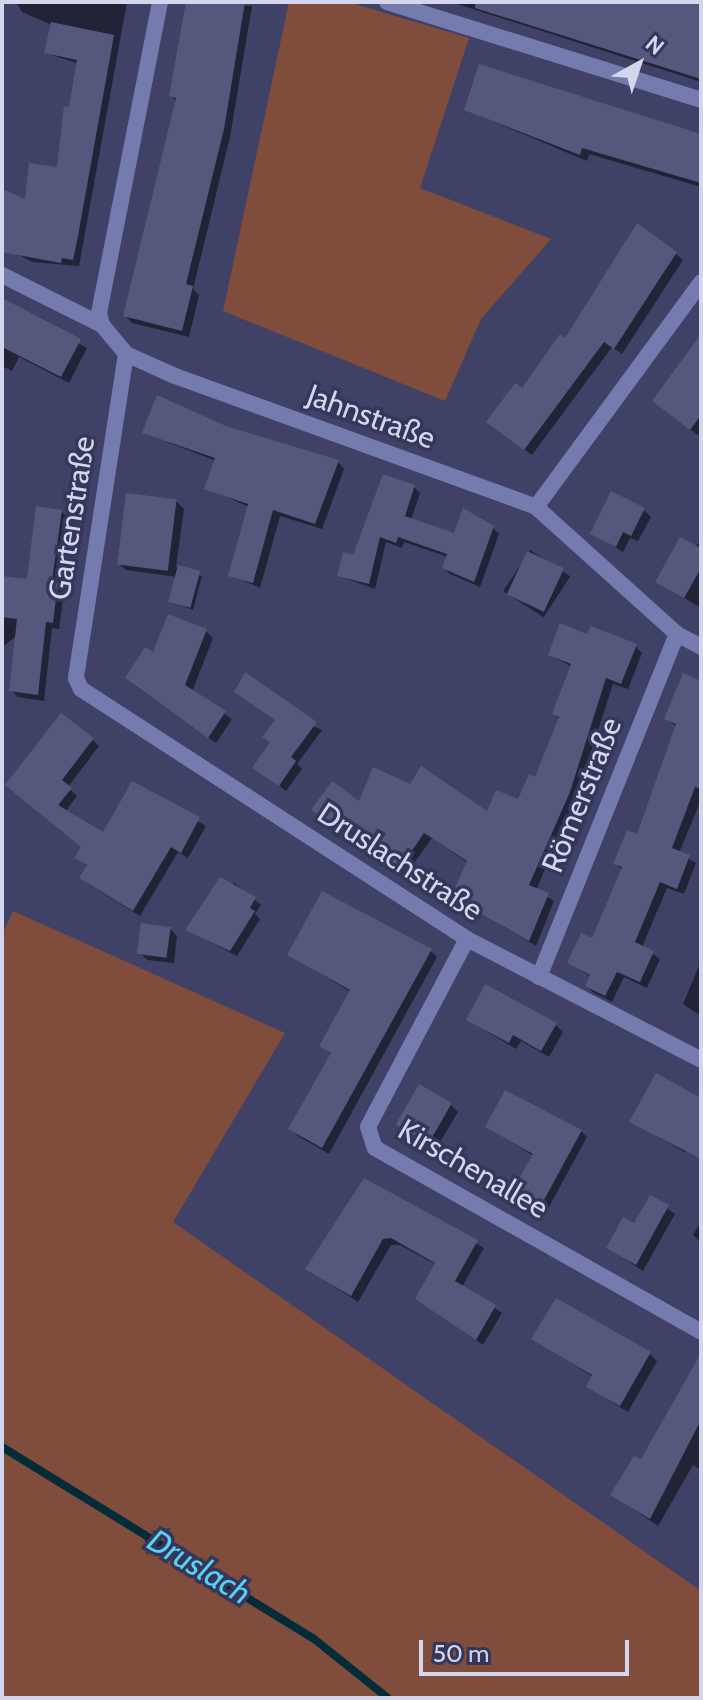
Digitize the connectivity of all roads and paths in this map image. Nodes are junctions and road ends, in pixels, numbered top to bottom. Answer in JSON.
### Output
{"nodes":[{"id":1,"x":160,"y":2,"type":"edge"},
{"id":2,"x":387,"y":2,"type":"edge"},
{"id":3,"x":701,"y":100,"type":"edge"},
{"id":4,"x":2,"y":275,"type":"edge"},
{"id":5,"x":701,"y":282,"type":"edge"},
{"id":6,"x":102,"y":325,"type":"junction"},
{"id":7,"x":126,"y":354,"type":"junction"},
{"id":8,"x":536,"y":507,"type":"junction"},
{"id":9,"x":677,"y":634,"type":"junction"},
{"id":10,"x":701,"y":647,"type":"edge"},
{"id":11,"x":81,"y":689,"type":"joint"},
{"id":12,"x":467,"y":939,"type":"junction"},
{"id":13,"x":539,"y":977,"type":"junction"},
{"id":14,"x":701,"y":1060,"type":"edge"},
{"id":15,"x":701,"y":1332,"type":"edge"}],
"edges":[{"from":1,"to":6,"type":"street"},
{"from":2,"to":3,"type":"street"},
{"from":4,"to":6,"type":"street","name":"Jahnstraße"},
{"from":5,"to":8,"type":"street"},
{"from":6,"to":7,"type":"street","name":"Jahnstraße"},
{"from":7,"to":8,"type":"street","name":"Jahnstraße"},
{"from":7,"to":11,"type":"street","name":"Gartenstraße"},
{"from":8,"to":9,"type":"street","name":"Jahnstraße"},
{"from":9,"to":10,"type":"street","name":"Jahnstraße"},
{"from":9,"to":13,"type":"street","name":"Römerstraße"},
{"from":11,"to":12,"type":"street","name":"Druslachstraße"},
{"from":12,"to":13,"type":"street","name":"Druslachstraße"},
{"from":12,"to":15,"type":"street","name":"Kirschenallee"},
{"from":13,"to":14,"type":"street","name":"Druslachstraße"}]}
